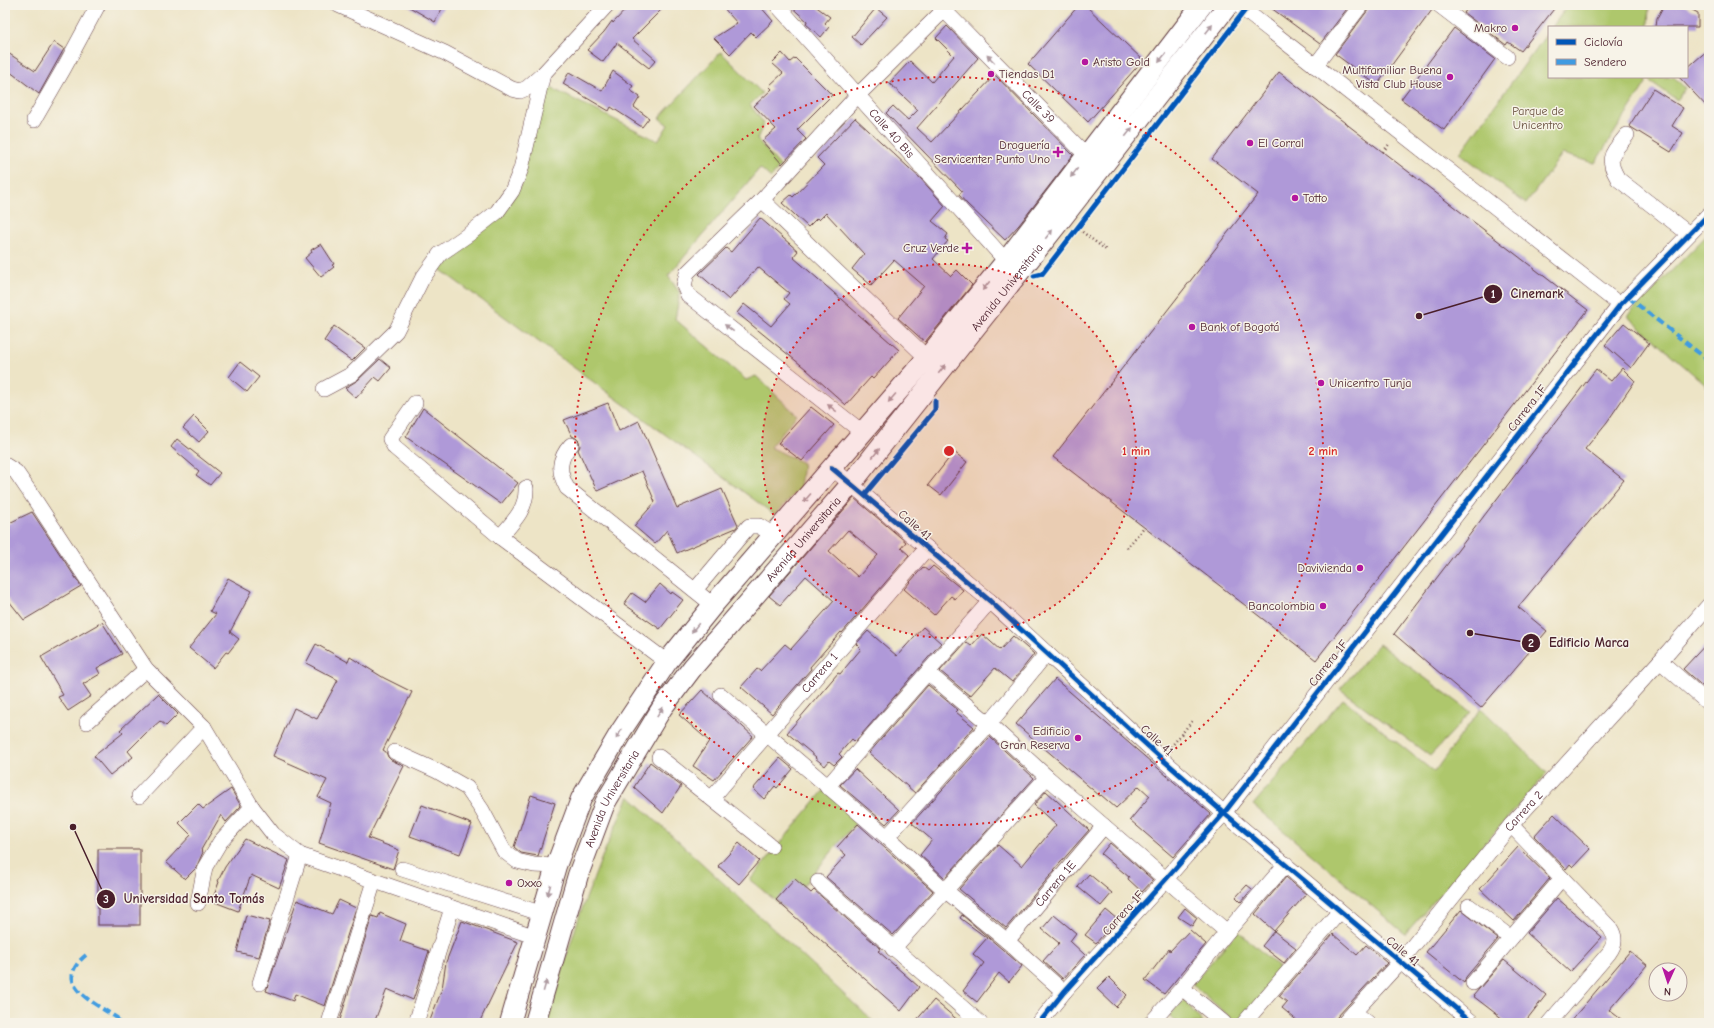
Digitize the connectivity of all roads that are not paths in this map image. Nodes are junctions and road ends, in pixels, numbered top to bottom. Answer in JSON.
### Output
{"nodes":[{"id":1,"x":98,"y":5,"type":"edge"},
{"id":2,"x":338,"y":5,"type":"edge"},
{"id":3,"x":607,"y":5,"type":"edge"},
{"id":4,"x":777,"y":5,"type":"edge"},
{"id":5,"x":1202,"y":5,"type":"edge"},
{"id":6,"x":1228,"y":5,"type":"edge"},
{"id":7,"x":1238,"y":5,"type":"edge"},
{"id":8,"x":1361,"y":5,"type":"edge"},
{"id":9,"x":1439,"y":5,"type":"edge"},
{"id":10,"x":944,"y":7,"type":"edge"},
{"id":11,"x":1506,"y":57,"type":"dead end"},
{"id":12,"x":1315,"y":66,"type":"junction"},
{"id":13,"x":543,"y":74,"type":"junction"},
{"id":14,"x":858,"y":96,"type":"junction"},
{"id":15,"x":34,"y":120,"type":"dead end"},
{"id":16,"x":1626,"y":135,"type":"dead end"},
{"id":17,"x":1087,"y":156,"type":"junction"},
{"id":18,"x":762,"y":200,"type":"junction"},
{"id":19,"x":1709,"y":214,"type":"edge"},
{"id":20,"x":1689,"y":234,"type":"junction"},
{"id":21,"x":1006,"y":261,"type":"junction"},
{"id":22,"x":1620,"y":305,"type":"junction"},
{"id":23,"x":927,"y":358,"type":"junction"},
{"id":24,"x":324,"y":389,"type":"dead end"},
{"id":25,"x":415,"y":403,"type":"dead end"},
{"id":26,"x":862,"y":432,"type":"junction"},
{"id":27,"x":571,"y":445,"type":"dead end"},
{"id":28,"x":5,"y":465,"type":"edge"},
{"id":29,"x":832,"y":468,"type":"junction"},
{"id":30,"x":851,"y":484,"type":"junction"},
{"id":31,"x":526,"y":488,"type":"dead end"},
{"id":32,"x":774,"y":535,"type":"junction"},
{"id":33,"x":500,"y":537,"type":"junction"},
{"id":34,"x":927,"y":548,"type":"junction"},
{"id":35,"x":695,"y":590,"type":"junction"},
{"id":36,"x":990,"y":602,"type":"junction"},
{"id":37,"x":713,"y":605,"type":"junction"},
{"id":38,"x":1709,"y":605,"type":"edge"},
{"id":39,"x":1047,"y":653,"type":"junction"},
{"id":40,"x":1660,"y":661,"type":"junction"},
{"id":41,"x":667,"y":662,"type":"junction"},
{"id":42,"x":146,"y":669,"type":"junction"},
{"id":43,"x":928,"y":673,"type":"junction"},
{"id":44,"x":721,"y":695,"type":"dead end"},
{"id":45,"x":1709,"y":704,"type":"edge"},
{"id":46,"x":87,"y":722,"type":"dead end"},
{"id":47,"x":989,"y":724,"type":"junction"},
{"id":48,"x":204,"y":727,"type":"junction"},
{"id":49,"x":768,"y":734,"type":"junction"},
{"id":50,"x":395,"y":752,"type":"dead end"},
{"id":51,"x":659,"y":758,"type":"dead end"},
{"id":52,"x":1047,"y":777,"type":"junction"},
{"id":53,"x":828,"y":787,"type":"junction"},
{"id":54,"x":139,"y":796,"type":"dead end"},
{"id":55,"x":712,"y":798,"type":"junction"},
{"id":56,"x":252,"y":807,"type":"junction"},
{"id":57,"x":1224,"y":813,"type":"junction"},
{"id":58,"x":1511,"y":825,"type":"junction"},
{"id":59,"x":1104,"y":826,"type":"junction"},
{"id":60,"x":887,"y":837,"type":"junction"},
{"id":61,"x":771,"y":846,"type":"dead end"},
{"id":62,"x":300,"y":854,"type":"junction"},
{"id":63,"x":1286,"y":864,"type":"junction"},
{"id":64,"x":556,"y":866,"type":"junction"},
{"id":65,"x":402,"y":869,"type":"dead end"},
{"id":66,"x":1562,"y":878,"type":"junction"},
{"id":67,"x":1166,"y":879,"type":"junction"},
{"id":68,"x":374,"y":881,"type":"junction"},
{"id":69,"x":818,"y":882,"type":"dead end"},
{"id":70,"x":946,"y":891,"type":"junction"},
{"id":71,"x":198,"y":903,"type":"dead end"},
{"id":72,"x":1469,"y":906,"type":"dead end"},
{"id":73,"x":452,"y":908,"type":"junction"},
{"id":74,"x":1340,"y":911,"type":"junction"},
{"id":75,"x":542,"y":914,"type":"junction"},
{"id":76,"x":1227,"y":932,"type":"junction"},
{"id":77,"x":535,"y":938,"type":"junction"},
{"id":78,"x":1511,"y":938,"type":"junction"},
{"id":79,"x":1007,"y":941,"type":"junction"},
{"id":80,"x":893,"y":949,"type":"junction"},
{"id":81,"x":1400,"y":962,"type":"junction"},
{"id":82,"x":260,"y":983,"type":"dead end"},
{"id":83,"x":1472,"y":983,"type":"dead end"},
{"id":84,"x":1182,"y":988,"type":"junction"},
{"id":85,"x":1064,"y":992,"type":"junction"},
{"id":86,"x":1349,"y":1017,"type":"edge"},
{"id":87,"x":329,"y":1023,"type":"edge"},
{"id":88,"x":416,"y":1023,"type":"edge"},
{"id":89,"x":510,"y":1023,"type":"edge"},
{"id":90,"x":534,"y":1023,"type":"edge"},
{"id":91,"x":980,"y":1023,"type":"edge"},
{"id":92,"x":1040,"y":1023,"type":"edge"},
{"id":93,"x":1151,"y":1023,"type":"edge"},
{"id":94,"x":1224,"y":1023,"type":"edge"},
{"id":95,"x":1244,"y":1023,"type":"edge"},
{"id":96,"x":1368,"y":1023,"type":"edge"},
{"id":97,"x":1473,"y":1023,"type":"edge"},
{"id":98,"x":1549,"y":1023,"type":"edge"}],
"edges":[{"from":1,"to":15,"type":"street"},
{"from":2,"to":13,"type":"street"},
{"from":3,"to":13,"type":"street"},
{"from":4,"to":14,"type":"street","name":"Calle 40 Bis"},
{"from":5,"to":17,"type":"main road","name":"Avenida Universitaria","one_way":true},
{"from":30,"to":6,"type":"main road","name":"Avenida Universitaria","one_way":true},
{"from":7,"to":12,"type":"street"},
{"from":8,"to":12,"type":"street"},
{"from":9,"to":11,"type":"street"},
{"from":10,"to":14,"type":"street"},
{"from":17,"to":10,"type":"street","name":"Calle 39","one_way":true},
{"from":12,"to":22,"type":"street"},
{"from":13,"to":24,"type":"street"},
{"from":14,"to":18,"type":"street"},
{"from":14,"to":21,"type":"street","name":"Calle 40 Bis"},
{"from":16,"to":20,"type":"street"},
{"from":17,"to":21,"type":"main road","name":"Avenida Universitaria","one_way":true},
{"from":18,"to":23,"type":"street"},
{"from":26,"to":18,"type":"street","one_way":true},
{"from":19,"to":20,"type":"street","name":"Carrera 1F"},
{"from":20,"to":22,"type":"street","name":"Carrera 1F"},
{"from":21,"to":23,"type":"main road","name":"Avenida Universitaria","one_way":true},
{"from":22,"to":57,"type":"street","name":"Carrera 1F"},
{"from":23,"to":26,"type":"main road","name":"Avenida Universitaria","one_way":true},
{"from":25,"to":33,"type":"street"},
{"from":26,"to":29,"type":"main road","name":"Avenida Universitaria"},
{"from":27,"to":35,"type":"street"},
{"from":28,"to":42,"type":"street"},
{"from":29,"to":30,"type":"street","name":"Calle 41"},
{"from":29,"to":32,"type":"main road","name":"Avenida Universitaria","one_way":true},
{"from":30,"to":34,"type":"street","name":"Calle 41"},
{"from":90,"to":30,"type":"main road","name":"Avenida Universitaria","one_way":true},
{"from":31,"to":33,"type":"street"},
{"from":32,"to":35,"type":"street"},
{"from":32,"to":37,"type":"main road","name":"Avenida Universitaria"},
{"from":33,"to":41,"type":"street"},
{"from":34,"to":36,"type":"street","name":"Calle 41"},
{"from":34,"to":49,"type":"street","name":"Carrera 1"},
{"from":35,"to":37,"type":"street"},
{"from":36,"to":39,"type":"street","name":"Calle 41"},
{"from":36,"to":43,"type":"street"},
{"from":37,"to":41,"type":"main road","name":"Avenida Universitaria","one_way":true},
{"from":38,"to":40,"type":"street","name":"Carrera 2"},
{"from":39,"to":47,"type":"street"},
{"from":39,"to":57,"type":"street","name":"Calle 41"},
{"from":40,"to":45,"type":"street"},
{"from":40,"to":58,"type":"street","name":"Carrera 2"},
{"from":41,"to":64,"type":"main road","name":"Avenida Universitaria","one_way":true},
{"from":42,"to":46,"type":"street"},
{"from":42,"to":48,"type":"street"},
{"from":43,"to":47,"type":"street"},
{"from":43,"to":53,"type":"street"},
{"from":44,"to":49,"type":"street"},
{"from":47,"to":52,"type":"street"},
{"from":47,"to":60,"type":"street"},
{"from":48,"to":54,"type":"street"},
{"from":48,"to":56,"type":"street"},
{"from":49,"to":53,"type":"street"},
{"from":49,"to":55,"type":"street","name":"Carrera 1"},
{"from":50,"to":64,"type":"street"},
{"from":51,"to":55,"type":"street"},
{"from":52,"to":59,"type":"street"},
{"from":52,"to":70,"type":"street"},
{"from":53,"to":60,"type":"street"},
{"from":55,"to":61,"type":"street"},
{"from":56,"to":62,"type":"street"},
{"from":56,"to":71,"type":"street"},
{"from":57,"to":63,"type":"street","name":"Calle 41"},
{"from":57,"to":67,"type":"street","name":"Carrera 1F"},
{"from":58,"to":66,"type":"street"},
{"from":58,"to":81,"type":"street","name":"Carrera 2"},
{"from":59,"to":67,"type":"street"},
{"from":59,"to":79,"type":"street","name":"Carrera 1E"},
{"from":60,"to":70,"type":"street"},
{"from":62,"to":68,"type":"street"},
{"from":62,"to":82,"type":"street"},
{"from":63,"to":74,"type":"street","name":"Calle 41"},
{"from":63,"to":76,"type":"street"},
{"from":64,"to":75,"type":"main road","name":"Avenida Universitaria","one_way":true},
{"from":65,"to":75,"type":"street"},
{"from":66,"to":78,"type":"street"},
{"from":66,"to":98,"type":"street"},
{"from":67,"to":76,"type":"street"},
{"from":67,"to":85,"type":"street","name":"Carrera 1F"},
{"from":68,"to":73,"type":"street"},
{"from":68,"to":87,"type":"street"},
{"from":69,"to":80,"type":"street"},
{"from":70,"to":79,"type":"street"},
{"from":70,"to":80,"type":"street"},
{"from":72,"to":78,"type":"street"},
{"from":73,"to":77,"type":"street"},
{"from":73,"to":88,"type":"street"},
{"from":74,"to":81,"type":"street","name":"Calle 41"},
{"from":74,"to":95,"type":"street"},
{"from":75,"to":77,"type":"main road","name":"Avenida Universitaria"},
{"from":76,"to":84,"type":"street"},
{"from":77,"to":89,"type":"main road","name":"Avenida Universitaria"},
{"from":78,"to":83,"type":"street"},
{"from":79,"to":85,"type":"street"},
{"from":80,"to":91,"type":"street"},
{"from":81,"to":86,"type":"street","name":"Carrera 2"},
{"from":81,"to":97,"type":"street","name":"Calle 41"},
{"from":84,"to":93,"type":"street"},
{"from":84,"to":94,"type":"street"},
{"from":85,"to":92,"type":"street","name":"Carrera 1F"},
{"from":86,"to":96,"type":"street"}]}
